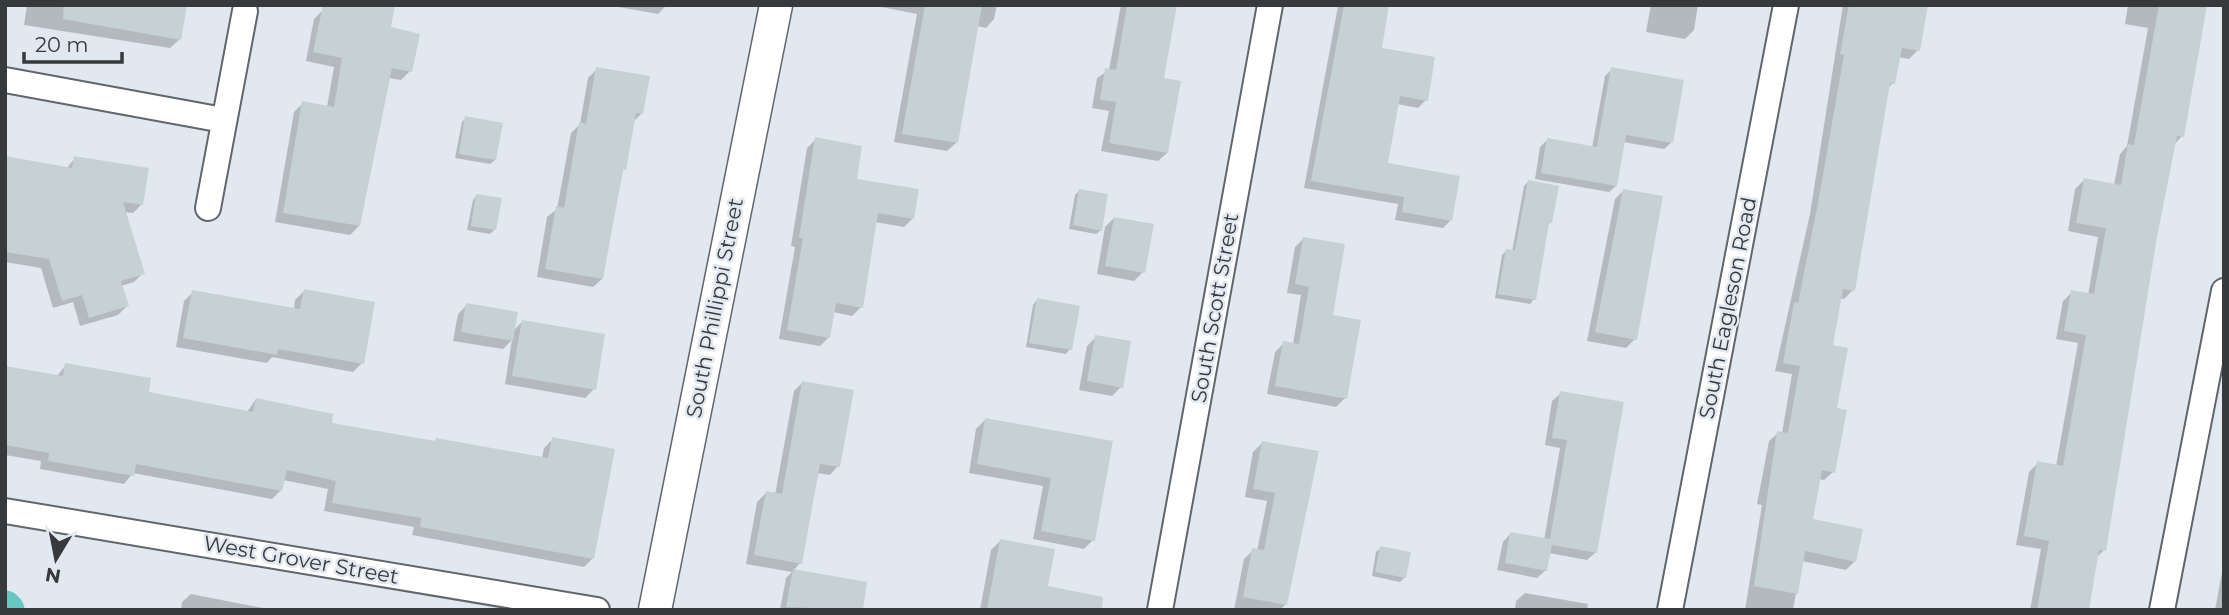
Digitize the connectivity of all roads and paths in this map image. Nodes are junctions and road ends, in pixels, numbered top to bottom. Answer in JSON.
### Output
{"nodes":[{"id":1,"x":775,"y":5,"type":"edge"},
{"id":2,"x":1270,"y":5,"type":"edge"},
{"id":3,"x":1786,"y":5,"type":"edge"},
{"id":4,"x":245,"y":11,"type":"dead end"},
{"id":5,"x":5,"y":80,"type":"edge"},
{"id":6,"x":223,"y":120,"type":"junction"},
{"id":7,"x":208,"y":208,"type":"dead end"},
{"id":8,"x":2224,"y":291,"type":"edge"},
{"id":9,"x":5,"y":511,"type":"edge"},
{"id":10,"x":597,"y":610,"type":"edge"},
{"id":11,"x":655,"y":610,"type":"edge"},
{"id":12,"x":1160,"y":610,"type":"edge"},
{"id":13,"x":1670,"y":610,"type":"edge"},
{"id":14,"x":2162,"y":610,"type":"edge"}],
"edges":[{"from":1,"to":11,"type":"street","name":"South Phillippi Street"},
{"from":2,"to":12,"type":"street","name":"South Scott Street"},
{"from":3,"to":13,"type":"street","name":"South Eagleson Road"},
{"from":4,"to":6,"type":"street"},
{"from":5,"to":6,"type":"street"},
{"from":6,"to":7,"type":"street"},
{"from":8,"to":14,"type":"street"},
{"from":9,"to":10,"type":"street","name":"West Grover Street"}]}
